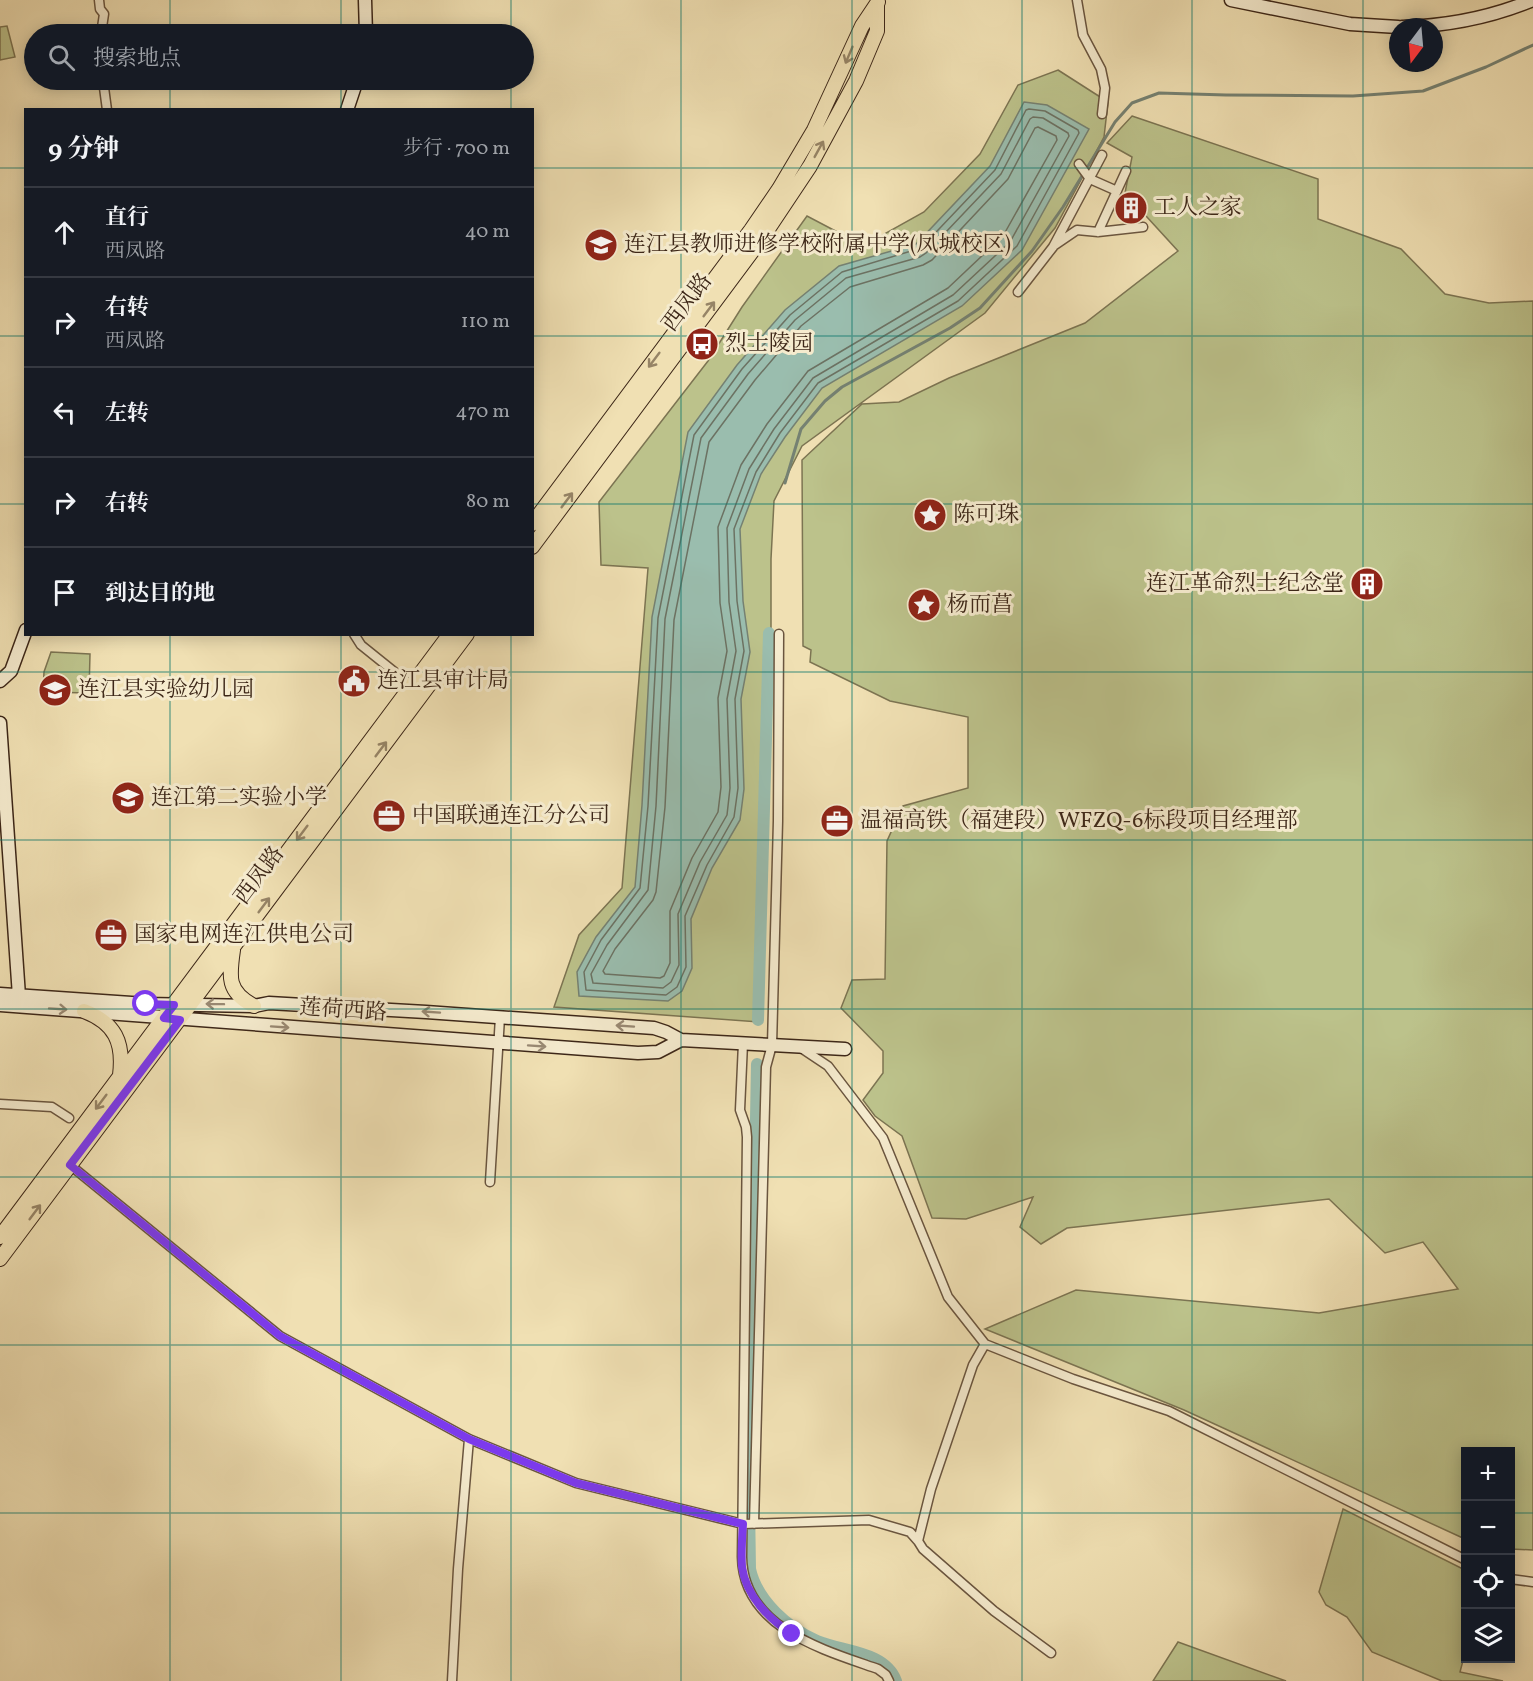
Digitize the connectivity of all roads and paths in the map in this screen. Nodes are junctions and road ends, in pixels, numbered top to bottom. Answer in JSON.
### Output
{"nodes":[{"id":1,"x":99,"y":0,"type":"edge"},
{"id":2,"x":365,"y":0,"type":"edge"},
{"id":3,"x":1077,"y":0,"type":"edge"},
{"id":4,"x":1231,"y":0,"type":"edge"},
{"id":5,"x":1533,"y":0,"type":"edge"},
{"id":6,"x":878,"y":2,"type":"edge"},
{"id":7,"x":1260,"y":3,"type":"edge"},
{"id":8,"x":102,"y":24,"type":"edge"},
{"id":9,"x":366,"y":24,"type":"edge"},
{"id":10,"x":1443,"y":24,"type":"edge"},
{"id":11,"x":1389,"y":26,"type":"edge"},
{"id":12,"x":104,"y":90,"type":"edge"},
{"id":13,"x":354,"y":90,"type":"edge"},
{"id":14,"x":107,"y":108,"type":"edge"},
{"id":15,"x":348,"y":108,"type":"edge"},
{"id":16,"x":1102,"y":114,"type":"dead end"},
{"id":17,"x":1102,"y":155,"type":"dead end"},
{"id":18,"x":1079,"y":164,"type":"dead end"},
{"id":19,"x":1126,"y":171,"type":"dead end"},
{"id":20,"x":1090,"y":178,"type":"junction"},
{"id":21,"x":1117,"y":191,"type":"junction"},
{"id":22,"x":1143,"y":227,"type":"dead end"},
{"id":23,"x":1098,"y":232,"type":"junction"},
{"id":24,"x":1053,"y":247,"type":"junction"},
{"id":25,"x":1018,"y":292,"type":"dead end"},
{"id":26,"x":534,"y":521,"type":"edge"},
{"id":27,"x":534,"y":544,"type":"edge"},
{"id":28,"x":779,"y":634,"type":"dead end"},
{"id":29,"x":24,"y":635,"type":"edge"},
{"id":30,"x":355,"y":636,"type":"edge"},
{"id":31,"x":449,"y":636,"type":"edge"},
{"id":32,"x":466,"y":636,"type":"edge"},
{"id":33,"x":0,"y":681,"type":"edge"},
{"id":34,"x":412,"y":686,"type":"junction"},
{"id":35,"x":0,"y":723,"type":"edge"},
{"id":36,"x":234,"y":946,"type":"junction"},
{"id":37,"x":0,"y":994,"type":"edge"},
{"id":38,"x":20,"y":996,"type":"junction"},
{"id":39,"x":190,"y":1004,"type":"junction"},
{"id":40,"x":0,"y":1005,"type":"edge"},
{"id":41,"x":174,"y":1005,"type":"junction"},
{"id":42,"x":254,"y":1006,"type":"junction"},
{"id":43,"x":84,"y":1011,"type":"junction"},
{"id":44,"x":500,"y":1017,"type":"junction"},
{"id":45,"x":164,"y":1018,"type":"junction"},
{"id":46,"x":180,"y":1020,"type":"junction"},
{"id":47,"x":253,"y":1025,"type":"junction"},
{"id":48,"x":681,"y":1040,"type":"junction"},
{"id":49,"x":499,"y":1043,"type":"junction"},
{"id":50,"x":743,"y":1044,"type":"junction"},
{"id":51,"x":772,"y":1045,"type":"junction"},
{"id":52,"x":798,"y":1046,"type":"junction"},
{"id":53,"x":844,"y":1049,"type":"dead end"},
{"id":54,"x":120,"y":1076,"type":"junction"},
{"id":55,"x":0,"y":1104,"type":"edge"},
{"id":56,"x":69,"y":1118,"type":"dead end"},
{"id":57,"x":70,"y":1165,"type":"junction"},
{"id":58,"x":490,"y":1182,"type":"dead end"},
{"id":59,"x":0,"y":1237,"type":"edge"},
{"id":60,"x":0,"y":1259,"type":"edge"},
{"id":61,"x":985,"y":1344,"type":"junction"},
{"id":62,"x":469,"y":1439,"type":"junction"},
{"id":63,"x":743,"y":1524,"type":"junction"},
{"id":64,"x":754,"y":1524,"type":"junction"},
{"id":65,"x":918,"y":1541,"type":"junction"},
{"id":66,"x":1461,"y":1558,"type":"edge"},
{"id":67,"x":1515,"y":1580,"type":"edge"},
{"id":68,"x":1533,"y":1582,"type":"edge"},
{"id":69,"x":1051,"y":1653,"type":"dead end"},
{"id":70,"x":452,"y":1681,"type":"edge"},
{"id":71,"x":889,"y":1681,"type":"edge"}],
"edges":[{"from":1,"to":8,"type":"street"},
{"from":2,"to":9,"type":"main road"},
{"from":3,"to":16,"type":"street"},
{"from":4,"to":7,"type":"main road"},
{"from":5,"to":10,"type":"main road"},
{"from":6,"to":26,"type":"main road","name":"西凤路","one_way":true},
{"from":27,"to":6,"type":"main road","name":"西凤路","one_way":true},
{"from":7,"to":11,"type":"main road"},
{"from":12,"to":14,"type":"street"},
{"from":13,"to":15,"type":"main road"},
{"from":17,"to":20,"type":"street"},
{"from":18,"to":20,"type":"street"},
{"from":19,"to":21,"type":"street"},
{"from":20,"to":21,"type":"street"},
{"from":20,"to":24,"type":"street"},
{"from":21,"to":23,"type":"street"},
{"from":22,"to":23,"type":"street"},
{"from":23,"to":24,"type":"street"},
{"from":24,"to":25,"type":"street"},
{"from":28,"to":51,"type":"street"},
{"from":29,"to":33,"type":"main road"},
{"from":30,"to":34,"type":"street"},
{"from":31,"to":34,"type":"main road","name":"西凤路"},
{"from":36,"to":32,"type":"main road","name":"西凤路","one_way":true},
{"from":34,"to":41,"type":"main road","name":"西凤路","one_way":true},
{"from":35,"to":38,"type":"main road"},
{"from":36,"to":39,"type":"main road","name":"西凤路"},
{"from":36,"to":42,"type":"main road"},
{"from":37,"to":38,"type":"main road","name":"莲荷西路"},
{"from":38,"to":41,"type":"main road","name":"莲荷西路"},
{"from":39,"to":41,"type":"main road","name":"莲荷西路"},
{"from":42,"to":39,"type":"main road","name":"莲荷西路","one_way":true},
{"from":39,"to":46,"type":"main road","name":"西凤路"},
{"from":40,"to":43,"type":"main road","name":"莲荷西路","one_way":true},
{"from":41,"to":45,"type":"main road","name":"西凤路"},
{"from":44,"to":42,"type":"main road","name":"莲荷西路","one_way":true},
{"from":42,"to":47,"type":"main road"},
{"from":43,"to":45,"type":"main road","name":"莲荷西路"},
{"from":43,"to":54,"type":"main road"},
{"from":48,"to":44,"type":"main road","name":"莲荷西路","one_way":true},
{"from":44,"to":49,"type":"street"},
{"from":45,"to":46,"type":"main road","name":"莲荷西路"},
{"from":45,"to":54,"type":"main road","name":"西凤路"},
{"from":46,"to":47,"type":"main road","name":"莲荷西路"},
{"from":46,"to":57,"type":"main road","name":"西凤路"},
{"from":47,"to":49,"type":"main road","name":"莲荷西路","one_way":true},
{"from":49,"to":48,"type":"main road","name":"莲荷西路","one_way":true},
{"from":48,"to":50,"type":"main road","name":"莲荷西路"},
{"from":49,"to":58,"type":"street"},
{"from":50,"to":51,"type":"main road","name":"莲荷西路"},
{"from":50,"to":63,"type":"street"},
{"from":51,"to":52,"type":"main road","name":"莲荷西路"},
{"from":51,"to":64,"type":"street"},
{"from":52,"to":53,"type":"main road","name":"莲荷西路"},
{"from":52,"to":61,"type":"street"},
{"from":54,"to":59,"type":"main road","name":"西凤路","one_way":true},
{"from":55,"to":56,"type":"street"},
{"from":60,"to":57,"type":"main road","name":"西凤路","one_way":true},
{"from":57,"to":62,"type":"street"},
{"from":61,"to":65,"type":"street"},
{"from":61,"to":66,"type":"street"},
{"from":62,"to":63,"type":"street"},
{"from":62,"to":70,"type":"street"},
{"from":63,"to":64,"type":"street"},
{"from":63,"to":71,"type":"street"},
{"from":64,"to":65,"type":"street"},
{"from":65,"to":69,"type":"street"},
{"from":67,"to":68,"type":"street"}]}
